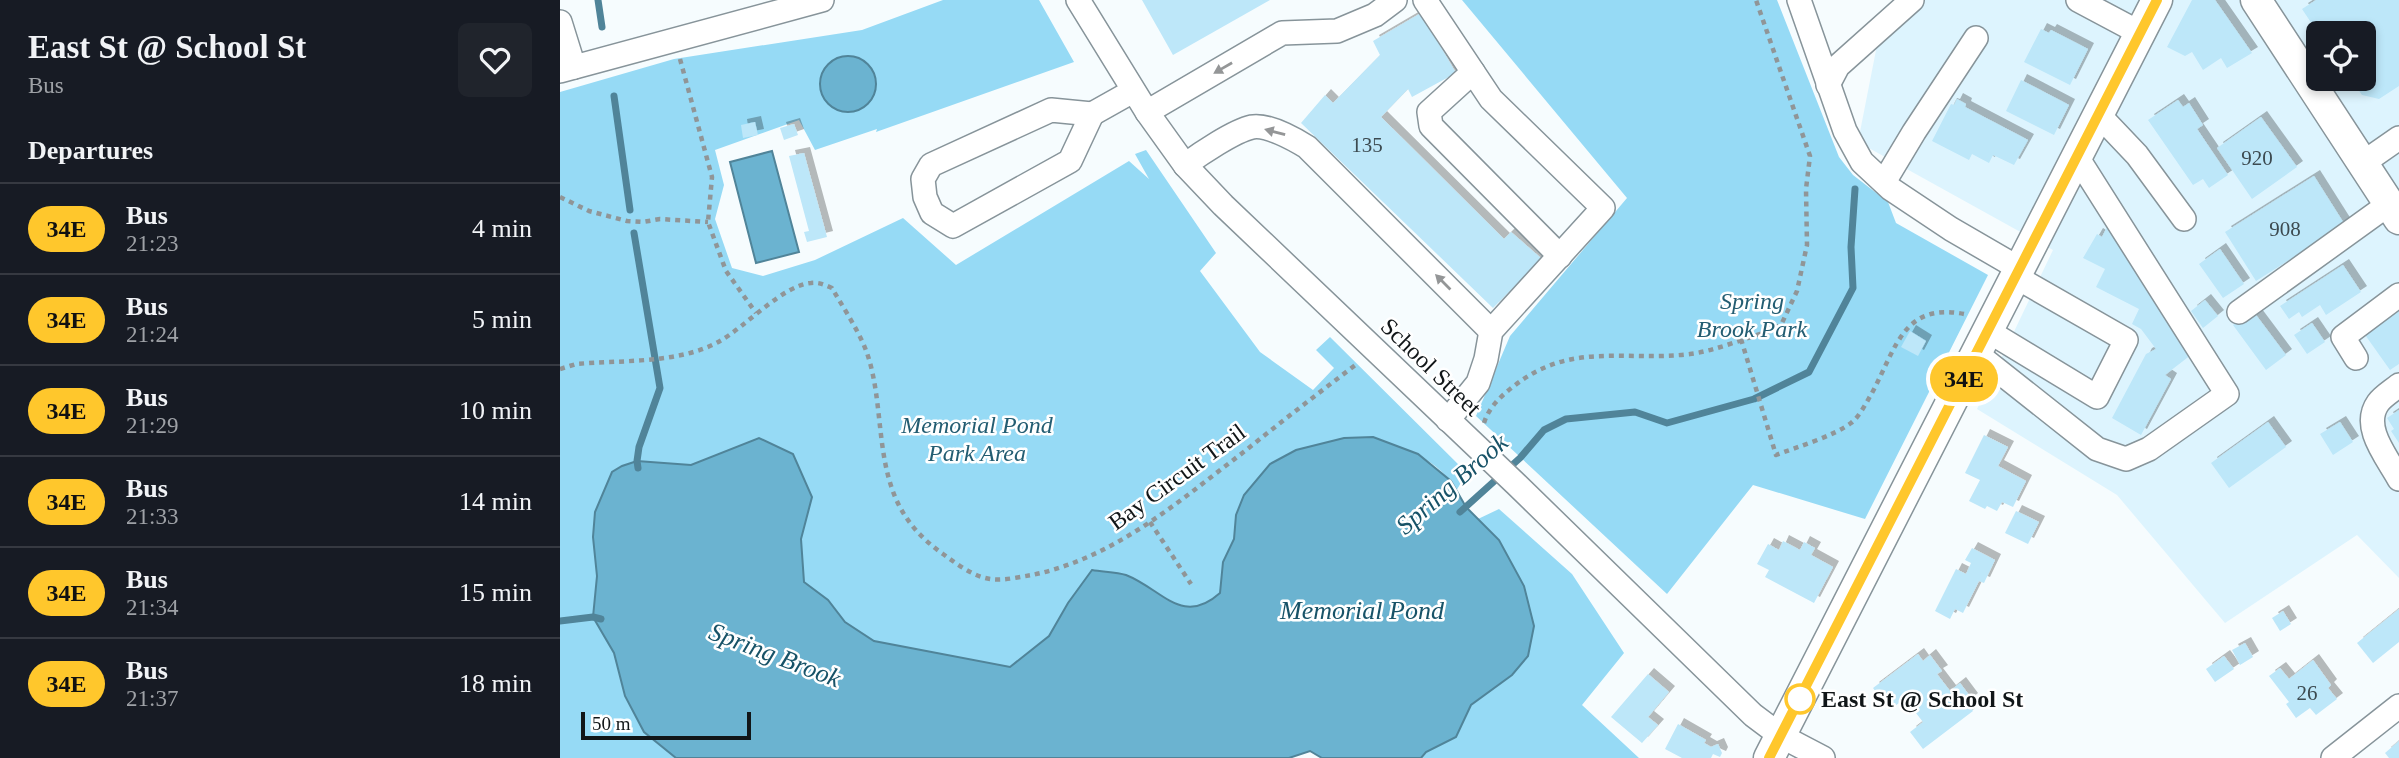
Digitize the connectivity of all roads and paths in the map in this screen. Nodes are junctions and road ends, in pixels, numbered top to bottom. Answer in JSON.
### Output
{"nodes":[{"id":1,"x":822,"y":0,"type":"edge"},
{"id":2,"x":1078,"y":0,"type":"edge"},
{"id":3,"x":1395,"y":0,"type":"edge"},
{"id":4,"x":1425,"y":0,"type":"edge"},
{"id":5,"x":1756,"y":0,"type":"edge"},
{"id":6,"x":1800,"y":0,"type":"edge"},
{"id":7,"x":1912,"y":0,"type":"edge"},
{"id":8,"x":2078,"y":0,"type":"edge"},
{"id":9,"x":2157,"y":0,"type":"edge"},
{"id":10,"x":2256,"y":0,"type":"edge"},
{"id":11,"x":560,"y":22,"type":"edge"},
{"id":12,"x":2140,"y":33,"type":"junction"},
{"id":13,"x":1976,"y":38,"type":"dead end"},
{"id":14,"x":679,"y":58,"type":"dead end"},
{"id":15,"x":567,"y":69,"type":"edge"},
{"id":16,"x":1473,"y":72,"type":"junction"},
{"id":17,"x":1828,"y":85,"type":"junction"},
{"id":18,"x":1133,"y":91,"type":"junction"},
{"id":19,"x":1147,"y":112,"type":"junction"},
{"id":20,"x":1092,"y":114,"type":"junction"},
{"id":21,"x":2099,"y":114,"type":"junction"},
{"id":22,"x":2399,"y":138,"type":"edge"},
{"id":23,"x":2077,"y":157,"type":"junction"},
{"id":24,"x":2363,"y":163,"type":"junction"},
{"id":25,"x":1185,"y":165,"type":"junction"},
{"id":26,"x":1884,"y":182,"type":"junction"},
{"id":27,"x":560,"y":197,"type":"edge"},
{"id":28,"x":2394,"y":211,"type":"edge"},
{"id":29,"x":2184,"y":219,"type":"dead end"},
{"id":30,"x":708,"y":222,"type":"junction"},
{"id":31,"x":1560,"y":256,"type":"junction"},
{"id":32,"x":2018,"y":273,"type":"junction"},
{"id":33,"x":2399,"y":295,"type":"edge"},
{"id":34,"x":2239,"y":312,"type":"dead end"},
{"id":35,"x":756,"y":314,"type":"junction"},
{"id":36,"x":1491,"y":331,"type":"junction"},
{"id":37,"x":1979,"y":334,"type":"junction"},
{"id":38,"x":1741,"y":339,"type":"junction"},
{"id":39,"x":1375,"y":350,"type":"junction"},
{"id":40,"x":2356,"y":358,"type":"dead end"},
{"id":41,"x":560,"y":369,"type":"edge"},
{"id":42,"x":2399,"y":385,"type":"edge"},
{"id":43,"x":1448,"y":420,"type":"junction"},
{"id":44,"x":1479,"y":437,"type":"junction"},
{"id":45,"x":2399,"y":479,"type":"edge"},
{"id":46,"x":1150,"y":522,"type":"junction"},
{"id":47,"x":1191,"y":584,"type":"dead end"},
{"id":48,"x":2399,"y":706,"type":"edge"},
{"id":49,"x":1775,"y":747,"type":"edge"},
{"id":50,"x":1823,"y":758,"type":"edge"},
{"id":51,"x":2333,"y":758,"type":"edge"}],
"edges":[{"from":1,"to":15,"type":"street"},
{"from":2,"to":18,"type":"street","name":"School Street"},
{"from":3,"to":19,"type":"street","one_way":true},
{"from":4,"to":16,"type":"street"},
{"from":5,"to":38,"type":"path"},
{"from":6,"to":17,"type":"street"},
{"from":7,"to":17,"type":"street"},
{"from":8,"to":12,"type":"street"},
{"from":9,"to":12,"type":"main road"},
{"from":10,"to":24,"type":"main road"},
{"from":11,"to":15,"type":"street"},
{"from":12,"to":21,"type":"main road"},
{"from":13,"to":26,"type":"street"},
{"from":14,"to":30,"type":"path"},
{"from":16,"to":31,"type":"street"},
{"from":16,"to":31,"type":"street"},
{"from":17,"to":26,"type":"street"},
{"from":18,"to":19,"type":"street","name":"School Street"},
{"from":18,"to":20,"type":"street"},
{"from":19,"to":25,"type":"street","name":"School Street"},
{"from":20,"to":20,"type":"street"},
{"from":21,"to":23,"type":"main road"},
{"from":21,"to":29,"type":"street"},
{"from":22,"to":24,"type":"street"},
{"from":23,"to":32,"type":"main road"},
{"from":23,"to":37,"type":"street"},
{"from":24,"to":28,"type":"main road"},
{"from":36,"to":25,"type":"street","one_way":true},
{"from":25,"to":39,"type":"street","name":"School Street"},
{"from":26,"to":32,"type":"street"},
{"from":27,"to":30,"type":"path"},
{"from":28,"to":34,"type":"street"},
{"from":30,"to":35,"type":"path"},
{"from":31,"to":36,"type":"street"},
{"from":32,"to":37,"type":"main road"},
{"from":32,"to":37,"type":"street"},
{"from":33,"to":40,"type":"street"},
{"from":35,"to":41,"type":"path","name":"Bay Circuit Trail"},
{"from":35,"to":46,"type":"path","name":"Bay Circuit Trail"},
{"from":36,"to":43,"type":"street"},
{"from":37,"to":38,"type":"path"},
{"from":37,"to":49,"type":"main road"},
{"from":38,"to":44,"type":"path"},
{"from":39,"to":43,"type":"street","name":"School Street"},
{"from":39,"to":46,"type":"path","name":"Bay Circuit Trail"},
{"from":42,"to":45,"type":"street"},
{"from":43,"to":44,"type":"street","name":"School Street"},
{"from":44,"to":49,"type":"street","name":"School Street"},
{"from":46,"to":47,"type":"path"},
{"from":48,"to":51,"type":"street"},
{"from":49,"to":50,"type":"street","name":"School Street"}]}
